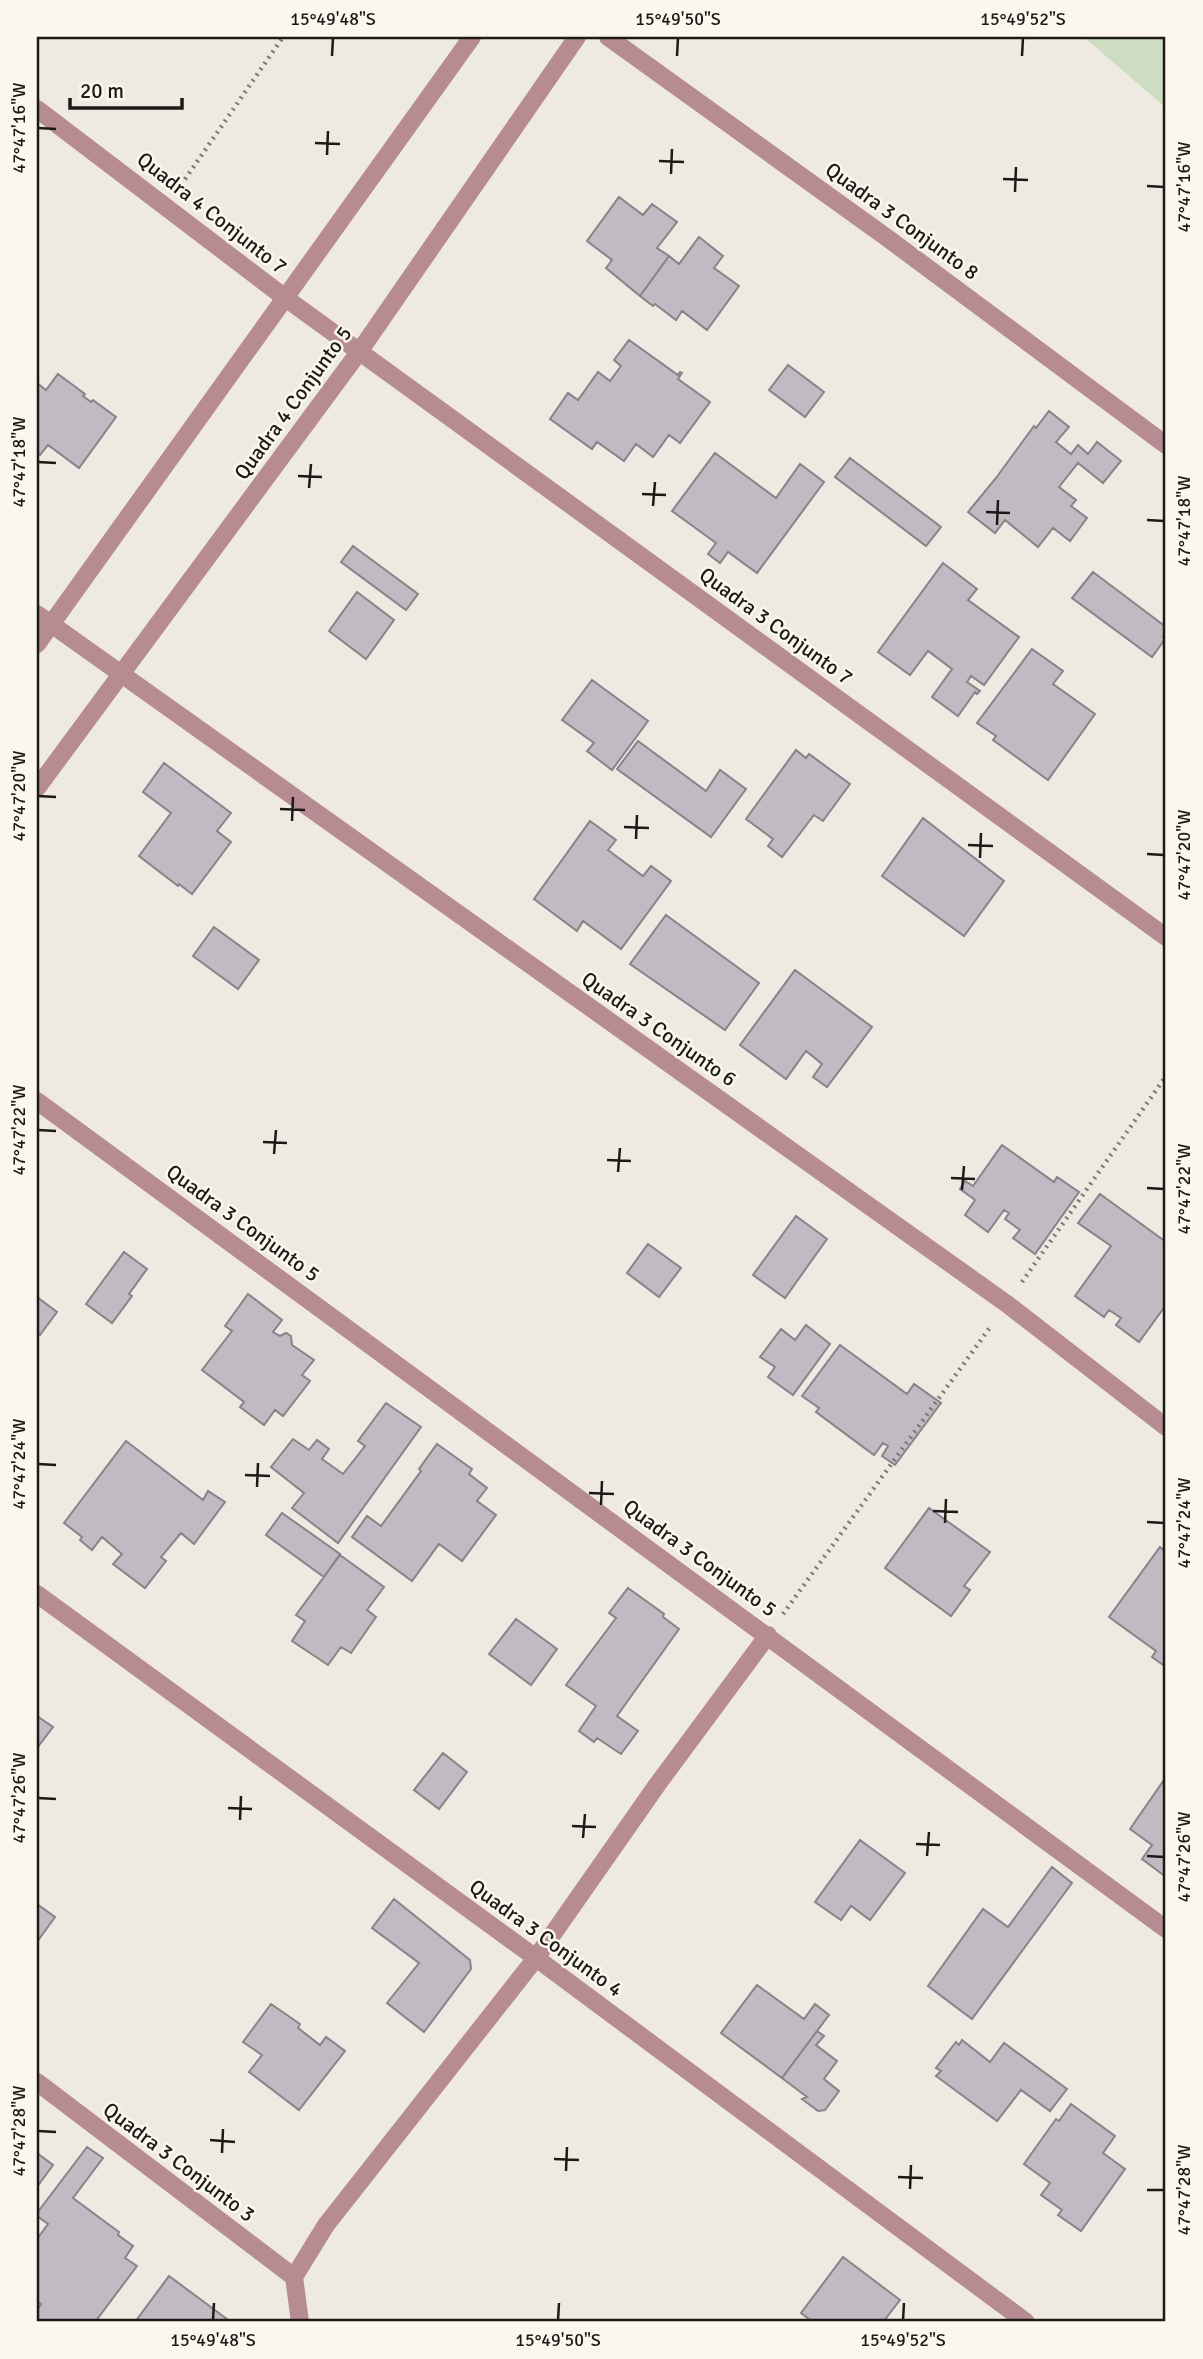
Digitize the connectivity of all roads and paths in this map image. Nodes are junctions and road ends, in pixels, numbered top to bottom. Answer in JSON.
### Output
{"nodes":[{"id":1,"x":283,"y":37,"type":"edge"},
{"id":2,"x":472,"y":37,"type":"edge"},
{"id":3,"x":577,"y":37,"type":"edge"},
{"id":4,"x":608,"y":37,"type":"edge"},
{"id":5,"x":37,"y":109,"type":"edge"},
{"id":6,"x":166,"y":206,"type":"junction"},
{"id":7,"x":284,"y":297,"type":"junction"},
{"id":8,"x":359,"y":352,"type":"junction"},
{"id":9,"x":1166,"y":445,"type":"edge"},
{"id":10,"x":44,"y":619,"type":"edge"},
{"id":11,"x":37,"y":644,"type":"edge"},
{"id":12,"x":122,"y":674,"type":"junction"},
{"id":13,"x":37,"y":788,"type":"edge"},
{"id":14,"x":1166,"y":937,"type":"edge"},
{"id":15,"x":1166,"y":1076,"type":"edge"},
{"id":16,"x":37,"y":1101,"type":"edge"},
{"id":17,"x":1007,"y":1304,"type":"junction"},
{"id":18,"x":1166,"y":1427,"type":"edge"},
{"id":19,"x":37,"y":1594,"type":"edge"},
{"id":20,"x":768,"y":1635,"type":"junction"},
{"id":21,"x":1166,"y":1929,"type":"edge"},
{"id":22,"x":537,"y":1958,"type":"junction"},
{"id":23,"x":37,"y":2082,"type":"edge"},
{"id":24,"x":294,"y":2277,"type":"junction"},
{"id":25,"x":300,"y":2322,"type":"edge"},
{"id":26,"x":1026,"y":2322,"type":"edge"}],
"edges":[{"from":1,"to":6,"type":"path"},
{"from":2,"to":7,"type":"street"},
{"from":3,"to":8,"type":"street","name":"Quadra 4 Conjunto 5"},
{"from":4,"to":9,"type":"street","name":"Quadra 3 Conjunto 8"},
{"from":5,"to":6,"type":"street","name":"Quadra 4 Conjunto 7"},
{"from":6,"to":7,"type":"street","name":"Quadra 4 Conjunto 7"},
{"from":7,"to":8,"type":"street","name":"Quadra 4 Conjunto 7"},
{"from":7,"to":10,"type":"street"},
{"from":8,"to":12,"type":"street","name":"Quadra 4 Conjunto 5"},
{"from":8,"to":14,"type":"street","name":"Quadra 3 Conjunto 7"},
{"from":10,"to":11,"type":"street"},
{"from":10,"to":12,"type":"street","name":"Quadra 3 Conjunto 6"},
{"from":12,"to":13,"type":"street","name":"Quadra 4 Conjunto 5"},
{"from":12,"to":17,"type":"street","name":"Quadra 3 Conjunto 6"},
{"from":15,"to":17,"type":"path"},
{"from":16,"to":20,"type":"street","name":"Quadra 3 Conjunto 5"},
{"from":17,"to":18,"type":"street","name":"Quadra 3 Conjunto 6"},
{"from":17,"to":20,"type":"path"},
{"from":19,"to":22,"type":"street","name":"Quadra 3 Conjunto 4"},
{"from":20,"to":21,"type":"street","name":"Quadra 3 Conjunto 5"},
{"from":20,"to":22,"type":"street"},
{"from":22,"to":24,"type":"street"},
{"from":22,"to":26,"type":"street","name":"Quadra 3 Conjunto 4"},
{"from":23,"to":24,"type":"street","name":"Quadra 3 Conjunto 3"},
{"from":24,"to":25,"type":"street"}]}
